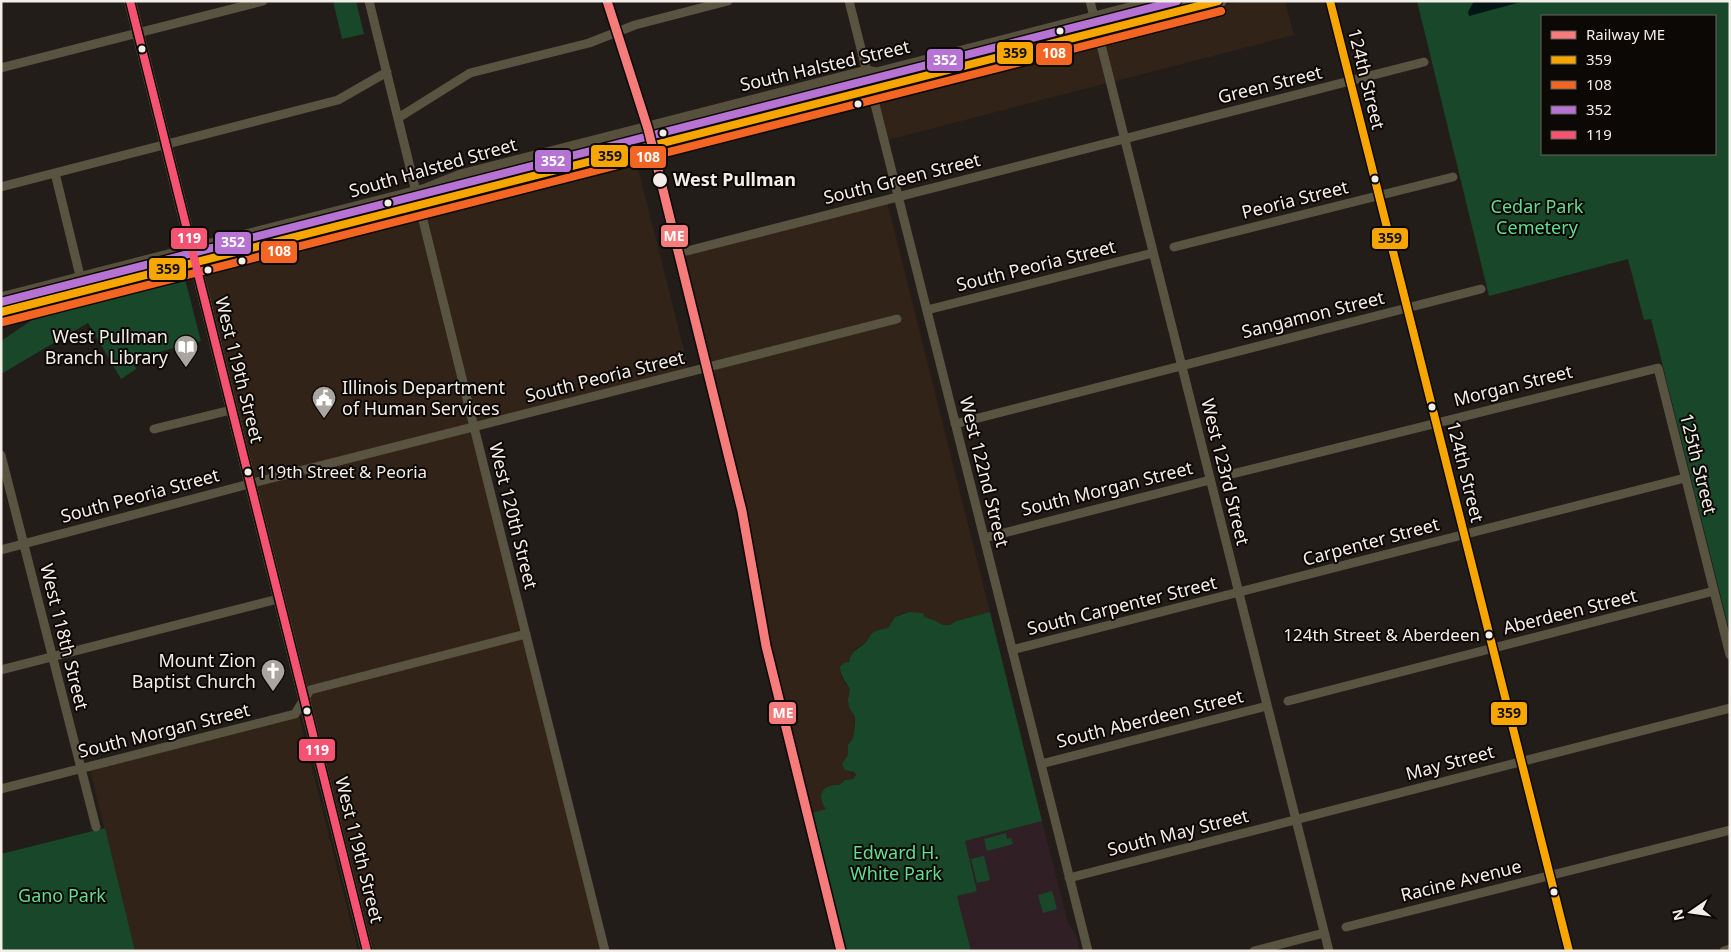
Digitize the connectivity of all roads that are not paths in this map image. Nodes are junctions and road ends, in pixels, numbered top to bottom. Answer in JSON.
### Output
{"nodes":[{"id":1,"x":130,"y":1,"type":"edge"},
{"id":2,"x":263,"y":1,"type":"edge"},
{"id":3,"x":369,"y":1,"type":"edge"},
{"id":4,"x":728,"y":1,"type":"edge"},
{"id":5,"x":849,"y":1,"type":"edge"},
{"id":6,"x":1090,"y":1,"type":"edge"},
{"id":7,"x":1165,"y":1,"type":"edge"},
{"id":8,"x":1219,"y":1,"type":"edge"},
{"id":9,"x":1330,"y":1,"type":"edge"},
{"id":10,"x":1096,"y":26,"type":"junction"},
{"id":11,"x":137,"y":33,"type":"junction"},
{"id":12,"x":1424,"y":62,"type":"dead end"},
{"id":13,"x":1,"y":68,"type":"edge"},
{"id":14,"x":387,"y":72,"type":"junction"},
{"id":15,"x":867,"y":73,"type":"junction"},
{"id":16,"x":1350,"y":82,"type":"junction"},
{"id":17,"x":871,"y":89,"type":"junction"},
{"id":18,"x":398,"y":118,"type":"junction"},
{"id":19,"x":1124,"y":139,"type":"junction"},
{"id":20,"x":165,"y":145,"type":"junction"},
{"id":21,"x":55,"y":173,"type":"junction"},
{"id":22,"x":1453,"y":177,"type":"dead end"},
{"id":23,"x":1,"y":187,"type":"edge"},
{"id":24,"x":1379,"y":195,"type":"junction"},
{"id":25,"x":898,"y":196,"type":"junction"},
{"id":26,"x":418,"y":200,"type":"junction"},
{"id":27,"x":1174,"y":247,"type":"dead end"},
{"id":28,"x":687,"y":251,"type":"dead end"},
{"id":29,"x":1153,"y":253,"type":"junction"},
{"id":30,"x":193,"y":258,"type":"junction"},
{"id":31,"x":81,"y":280,"type":"junction"},
{"id":32,"x":1481,"y":289,"type":"dead end"},
{"id":33,"x":1,"y":300,"type":"edge"},
{"id":34,"x":1407,"y":308,"type":"junction"},
{"id":35,"x":927,"y":310,"type":"junction"},
{"id":36,"x":1,"y":312,"type":"edge"},
{"id":37,"x":897,"y":319,"type":"dead end"},
{"id":38,"x":1181,"y":366,"type":"junction"},
{"id":39,"x":1658,"y":368,"type":"joint"},
{"id":40,"x":231,"y":410,"type":"junction"},
{"id":41,"x":1436,"y":422,"type":"junction"},
{"id":42,"x":955,"y":424,"type":"junction"},
{"id":43,"x":474,"y":427,"type":"junction"},
{"id":44,"x":154,"y":429,"type":"dead end"},
{"id":45,"x":1,"y":455,"type":"edge"},
{"id":46,"x":1232,"y":474,"type":"dead end"},
{"id":47,"x":1685,"y":478,"type":"junction"},
{"id":48,"x":1210,"y":480,"type":"junction"},
{"id":49,"x":249,"y":484,"type":"junction"},
{"id":50,"x":1464,"y":535,"type":"junction"},
{"id":51,"x":984,"y":538,"type":"junction"},
{"id":52,"x":24,"y":544,"type":"junction"},
{"id":53,"x":1,"y":550,"type":"edge"},
{"id":54,"x":1714,"y":591,"type":"junction"},
{"id":55,"x":1239,"y":593,"type":"junction"},
{"id":56,"x":278,"y":599,"type":"junction"},
{"id":57,"x":526,"y":634,"type":"junction"},
{"id":58,"x":1493,"y":648,"type":"junction"},
{"id":59,"x":1012,"y":650,"type":"junction"},
{"id":60,"x":1730,"y":656,"type":"edge"},
{"id":61,"x":53,"y":657,"type":"junction"},
{"id":62,"x":1,"y":670,"type":"edge"},
{"id":63,"x":304,"y":701,"type":"junction"},
{"id":64,"x":1288,"y":701,"type":"dead end"},
{"id":65,"x":1267,"y":706,"type":"junction"},
{"id":66,"x":1730,"y":708,"type":"edge"},
{"id":67,"x":1521,"y":761,"type":"junction"},
{"id":68,"x":1041,"y":764,"type":"junction"},
{"id":69,"x":81,"y":769,"type":"junction"},
{"id":70,"x":1,"y":789,"type":"edge"},
{"id":71,"x":1296,"y":820,"type":"junction"},
{"id":72,"x":96,"y":826,"type":"dead end"},
{"id":73,"x":1730,"y":830,"type":"edge"},
{"id":74,"x":1550,"y":875,"type":"junction"},
{"id":75,"x":1069,"y":878,"type":"junction"},
{"id":76,"x":1346,"y":927,"type":"dead end"},
{"id":77,"x":1324,"y":933,"type":"junction"},
{"id":78,"x":1730,"y":949,"type":"edge"},
{"id":79,"x":367,"y":951,"type":"edge"},
{"id":80,"x":606,"y":951,"type":"edge"},
{"id":81,"x":1088,"y":951,"type":"edge"},
{"id":82,"x":1254,"y":951,"type":"edge"},
{"id":83,"x":1329,"y":951,"type":"edge"},
{"id":84,"x":1569,"y":951,"type":"edge"},
{"id":85,"x":1724,"y":951,"type":"edge"}],
"edges":[{"from":1,"to":11,"type":"street","name":"West 119th Street"},
{"from":2,"to":11,"type":"street"},
{"from":3,"to":14,"type":"street","name":"West 120th Street"},
{"from":4,"to":18,"type":"street"},
{"from":5,"to":15,"type":"street","name":"West 122nd Street"},
{"from":6,"to":10,"type":"street","name":"West 123rd Street"},
{"from":7,"to":10,"type":"main road","name":"South Halsted Street"},
{"from":8,"to":10,"type":"main road","name":"South Halsted Street"},
{"from":9,"to":16,"type":"street","name":"124th Street"},
{"from":10,"to":15,"type":"main road","name":"South Halsted Street"},
{"from":10,"to":17,"type":"main road","name":"South Halsted Street"},
{"from":10,"to":19,"type":"street","name":"West 123rd Street"},
{"from":11,"to":13,"type":"street"},
{"from":11,"to":20,"type":"street","name":"West 119th Street"},
{"from":12,"to":16,"type":"street","name":"Green Street"},
{"from":14,"to":18,"type":"street","name":"West 120th Street"},
{"from":14,"to":20,"type":"street"},
{"from":15,"to":17,"type":"street","name":"West 122nd Street"},
{"from":15,"to":26,"type":"main road","name":"South Halsted Street"},
{"from":16,"to":19,"type":"street","name":"Green Street"},
{"from":16,"to":24,"type":"street","name":"124th Street"},
{"from":17,"to":25,"type":"street","name":"West 122nd Street"},
{"from":17,"to":26,"type":"main road","name":"South Halsted Street"},
{"from":18,"to":26,"type":"street","name":"West 120th Street"},
{"from":19,"to":25,"type":"street","name":"South Green Street"},
{"from":19,"to":29,"type":"street","name":"West 123rd Street"},
{"from":20,"to":21,"type":"street"},
{"from":20,"to":30,"type":"street","name":"West 119th Street"},
{"from":21,"to":23,"type":"street"},
{"from":21,"to":31,"type":"street"},
{"from":22,"to":24,"type":"street","name":"Peoria Street"},
{"from":24,"to":27,"type":"street","name":"Peoria Street"},
{"from":24,"to":34,"type":"street","name":"124th Street"},
{"from":25,"to":28,"type":"street","name":"South Green Street"},
{"from":25,"to":35,"type":"street","name":"West 122nd Street"},
{"from":26,"to":30,"type":"main road","name":"South Halsted Street"},
{"from":26,"to":43,"type":"street","name":"West 120th Street"},
{"from":29,"to":35,"type":"street","name":"South Peoria Street"},
{"from":29,"to":38,"type":"street","name":"West 123rd Street"},
{"from":30,"to":31,"type":"main road","name":"South Halsted Street"},
{"from":30,"to":36,"type":"main road","name":"South Halsted Street"},
{"from":30,"to":40,"type":"street","name":"West 119th Street"},
{"from":31,"to":33,"type":"main road","name":"South Halsted Street"},
{"from":32,"to":34,"type":"street","name":"Sangamon Street"},
{"from":34,"to":38,"type":"street","name":"Sangamon Street"},
{"from":34,"to":41,"type":"street","name":"124th Street"},
{"from":35,"to":42,"type":"street","name":"West 122nd Street"},
{"from":37,"to":43,"type":"street","name":"South Peoria Street"},
{"from":38,"to":42,"type":"street","name":"Sangamon Street"},
{"from":38,"to":48,"type":"street","name":"West 123rd Street"},
{"from":39,"to":41,"type":"street","name":"Morgan Street"},
{"from":39,"to":47,"type":"street","name":"125th Street"},
{"from":40,"to":44,"type":"street"},
{"from":40,"to":49,"type":"street","name":"West 119th Street"},
{"from":41,"to":46,"type":"street","name":"Morgan Street"},
{"from":41,"to":50,"type":"street","name":"124th Street"},
{"from":42,"to":51,"type":"street","name":"West 122nd Street"},
{"from":43,"to":49,"type":"street","name":"South Peoria Street"},
{"from":43,"to":57,"type":"street","name":"West 120th Street"},
{"from":45,"to":52,"type":"street","name":"West 118th Street"},
{"from":47,"to":50,"type":"street","name":"Carpenter Street"},
{"from":47,"to":54,"type":"street","name":"125th Street"},
{"from":48,"to":51,"type":"street","name":"South Morgan Street"},
{"from":48,"to":55,"type":"street","name":"West 123rd Street"},
{"from":49,"to":52,"type":"street","name":"South Peoria Street"},
{"from":49,"to":56,"type":"street","name":"West 119th Street"},
{"from":50,"to":55,"type":"street","name":"Carpenter Street"},
{"from":50,"to":58,"type":"street","name":"124th Street"},
{"from":51,"to":59,"type":"street","name":"West 122nd Street"},
{"from":52,"to":53,"type":"street","name":"South Peoria Street"},
{"from":52,"to":61,"type":"street","name":"West 118th Street"},
{"from":54,"to":58,"type":"street","name":"Aberdeen Street"},
{"from":54,"to":60,"type":"street","name":"125th Street"},
{"from":55,"to":59,"type":"street","name":"South Carpenter Street"},
{"from":55,"to":65,"type":"street","name":"West 123rd Street"},
{"from":56,"to":61,"type":"street"},
{"from":56,"to":63,"type":"street","name":"West 119th Street"},
{"from":57,"to":63,"type":"street","name":"South Morgan Street"},
{"from":57,"to":80,"type":"street","name":"West 120th Street"},
{"from":58,"to":64,"type":"street","name":"Aberdeen Street"},
{"from":58,"to":67,"type":"street","name":"124th Street"},
{"from":59,"to":68,"type":"street","name":"West 122nd Street"},
{"from":61,"to":62,"type":"street"},
{"from":61,"to":69,"type":"street","name":"West 118th Street"},
{"from":63,"to":69,"type":"street","name":"South Morgan Street"},
{"from":63,"to":79,"type":"street","name":"West 119th Street"},
{"from":65,"to":68,"type":"street","name":"South Aberdeen Street"},
{"from":65,"to":71,"type":"street","name":"West 123rd Street"},
{"from":66,"to":67,"type":"street","name":"May Street"},
{"from":67,"to":71,"type":"street","name":"May Street"},
{"from":67,"to":74,"type":"street","name":"124th Street"},
{"from":68,"to":75,"type":"street","name":"West 122nd Street"},
{"from":69,"to":70,"type":"street","name":"South Morgan Street"},
{"from":69,"to":72,"type":"street","name":"West 118th Street"},
{"from":71,"to":75,"type":"street","name":"South May Street"},
{"from":71,"to":77,"type":"street","name":"West 123rd Street"},
{"from":73,"to":74,"type":"street","name":"Racine Avenue"},
{"from":74,"to":76,"type":"street","name":"Racine Avenue"},
{"from":74,"to":84,"type":"street","name":"124th Street"},
{"from":75,"to":81,"type":"street","name":"West 122nd Street"},
{"from":77,"to":82,"type":"street"},
{"from":77,"to":83,"type":"street","name":"West 123rd Street"},
{"from":78,"to":85,"type":"street"}]}
